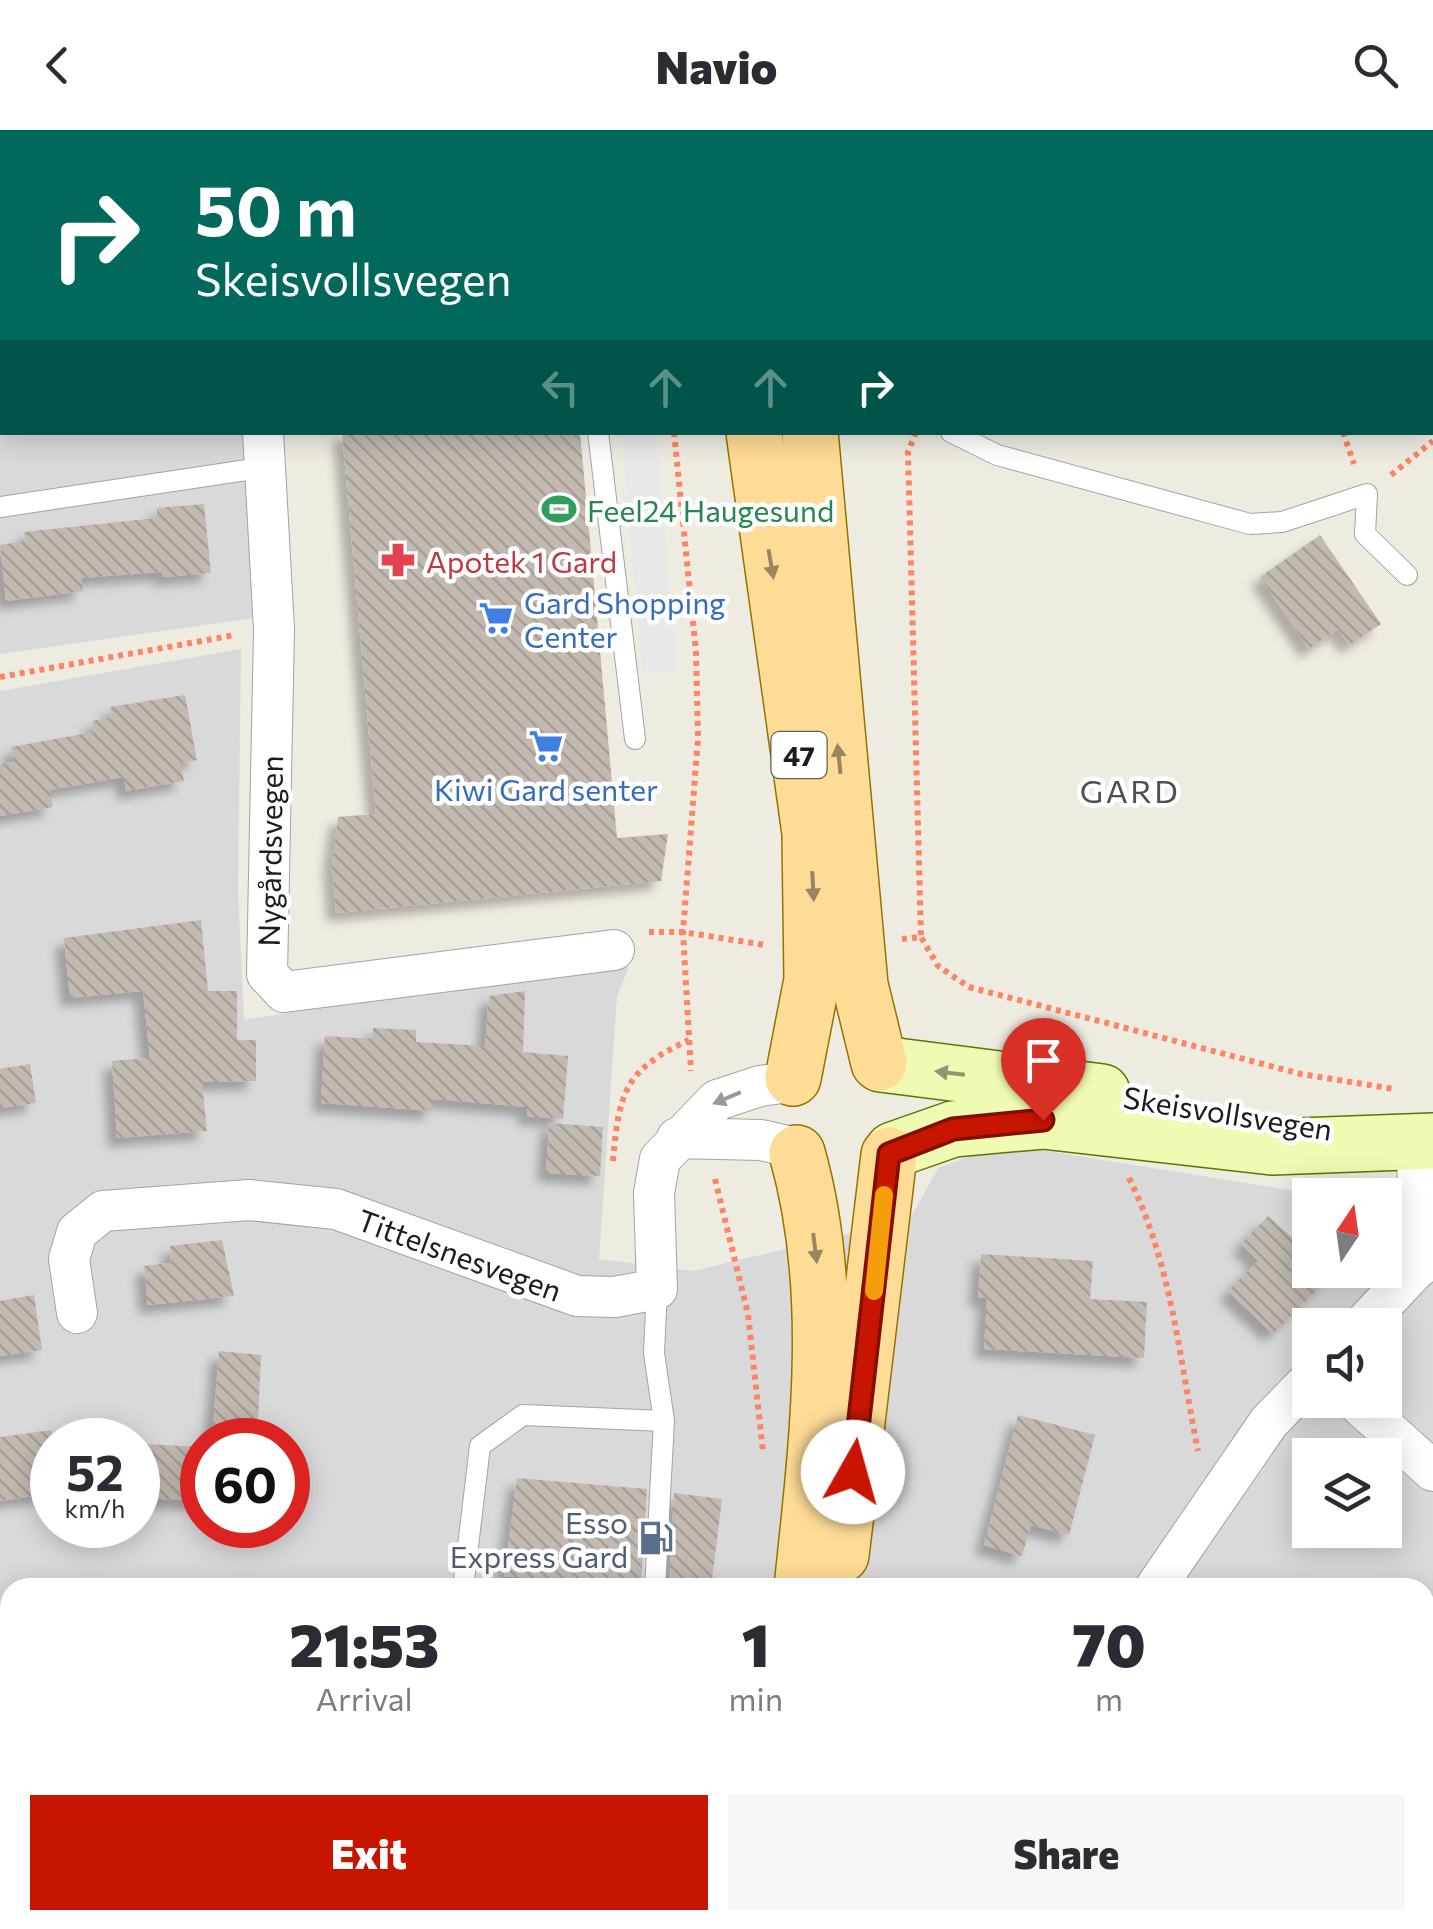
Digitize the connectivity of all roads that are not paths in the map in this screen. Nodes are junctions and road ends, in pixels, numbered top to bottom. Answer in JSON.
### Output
{"nodes":[{"id":1,"x":598,"y":435,"type":"edge"},
{"id":2,"x":754,"y":435,"type":"edge"},
{"id":3,"x":810,"y":435,"type":"edge"},
{"id":4,"x":957,"y":435,"type":"edge"},
{"id":5,"x":265,"y":450,"type":"edge"},
{"id":6,"x":0,"y":507,"type":"edge"},
{"id":7,"x":1407,"y":575,"type":"dead end"},
{"id":8,"x":635,"y":739,"type":"dead end"},
{"id":9,"x":614,"y":950,"type":"road end"},
{"id":10,"x":880,"y":1064,"type":"junction"},
{"id":11,"x":792,"y":1080,"type":"junction"},
{"id":12,"x":676,"y":1138,"type":"junction"},
{"id":13,"x":1415,"y":1142,"type":"edge"},
{"id":14,"x":794,"y":1150,"type":"junction"},
{"id":15,"x":891,"y":1152,"type":"junction"},
{"id":16,"x":1426,"y":1259,"type":"edge"},
{"id":17,"x":658,"y":1289,"type":"junction"},
{"id":18,"x":1379,"y":1308,"type":"edge"},
{"id":19,"x":78,"y":1313,"type":"dead end"},
{"id":20,"x":1292,"y":1398,"type":"edge"},
{"id":21,"x":1374,"y":1418,"type":"edge"},
{"id":22,"x":664,"y":1420,"type":"junction"},
{"id":23,"x":1433,"y":1471,"type":"edge"},
{"id":24,"x":464,"y":1578,"type":"edge"},
{"id":25,"x":656,"y":1578,"type":"edge"},
{"id":26,"x":803,"y":1578,"type":"edge"},
{"id":27,"x":837,"y":1578,"type":"edge"},
{"id":28,"x":1162,"y":1578,"type":"edge"}],
"edges":[{"from":1,"to":8,"type":"lane"},
{"from":2,"to":11,"type":"main road","number":"47","one_way":true},
{"from":10,"to":3,"type":"main road","number":"47","one_way":true},
{"from":4,"to":7,"type":"lane"},
{"from":5,"to":6,"type":"lane"},
{"from":5,"to":9,"type":"street","name":"Nygårdsvegen"},
{"from":10,"to":11,"type":"main road"},
{"from":13,"to":10,"type":"main road","name":"Skeisvollsvegen","one_way":true},
{"from":10,"to":15,"type":"main road","number":"47"},
{"from":11,"to":12,"type":"street","one_way":true},
{"from":11,"to":14,"type":"main road","number":"47"},
{"from":12,"to":14,"type":"street"},
{"from":12,"to":17,"type":"street"},
{"from":13,"to":15,"type":"main road","name":"Skeisvollsvegen"},
{"from":13,"to":16,"type":"street"},
{"from":14,"to":15,"type":"main road"},
{"from":14,"to":26,"type":"main road","number":"47","one_way":true},
{"from":15,"to":27,"type":"main road","number":"47"},
{"from":16,"to":18,"type":"street"},
{"from":17,"to":19,"type":"street","name":"Tittelsnesvegen"},
{"from":17,"to":22,"type":"lane"},
{"from":20,"to":28,"type":"street"},
{"from":21,"to":23,"type":"street"},
{"from":22,"to":24,"type":"lane"},
{"from":22,"to":25,"type":"lane"}]}
